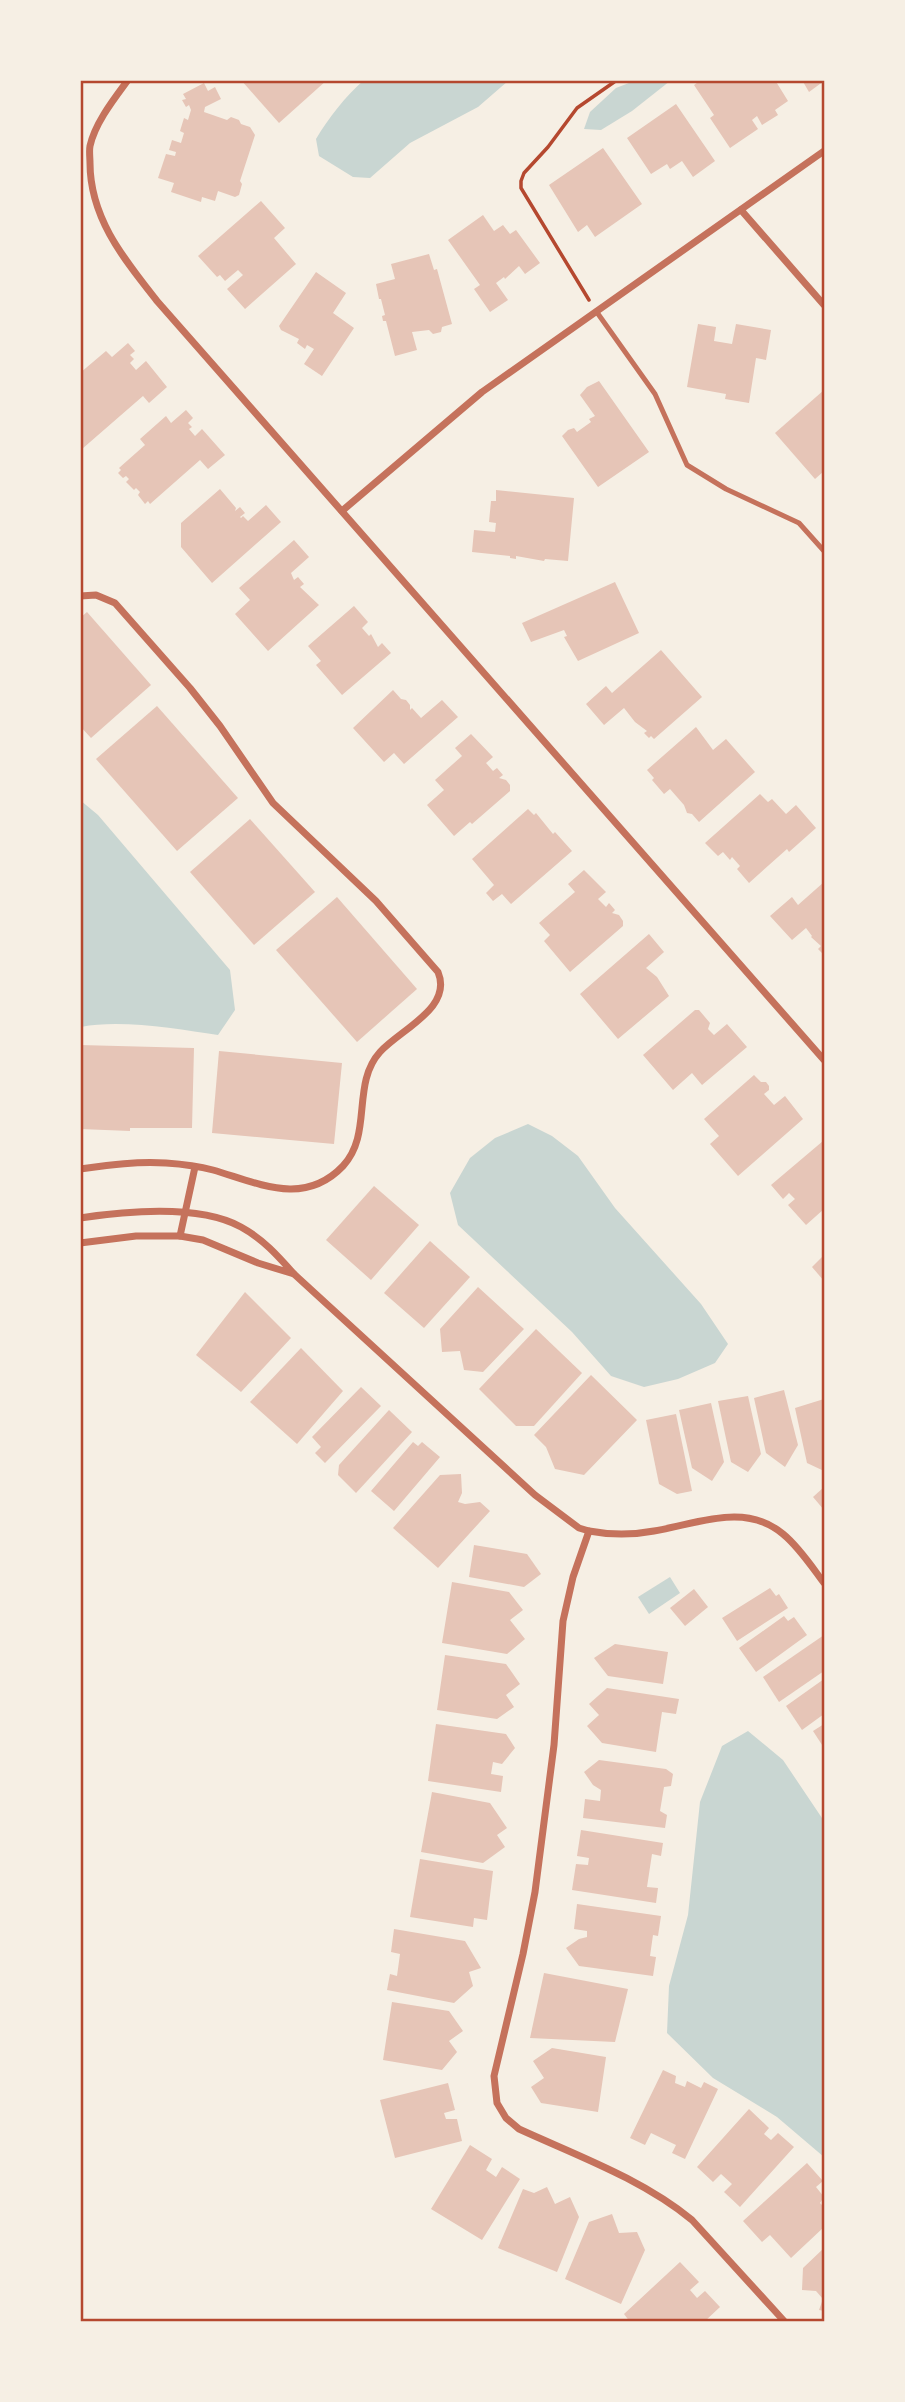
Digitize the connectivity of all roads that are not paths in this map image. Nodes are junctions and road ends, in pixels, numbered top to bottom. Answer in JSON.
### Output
{"nodes":[{"id":1,"x":128,"y":80,"type":"edge"},
{"id":2,"x":824,"y":151,"type":"edge"},
{"id":3,"x":741,"y":209,"type":"junction"},
{"id":4,"x":824,"y":306,"type":"edge"},
{"id":5,"x":596,"y":311,"type":"junction"},
{"id":6,"x":342,"y":511,"type":"junction"},
{"id":7,"x":824,"y":551,"type":"edge"},
{"id":8,"x":80,"y":596,"type":"edge"},
{"id":9,"x":824,"y":1060,"type":"edge"},
{"id":10,"x":195,"y":1167,"type":"junction"},
{"id":11,"x":80,"y":1169,"type":"edge"},
{"id":12,"x":185,"y":1213,"type":"junction"},
{"id":13,"x":80,"y":1217,"type":"edge"},
{"id":14,"x":180,"y":1236,"type":"junction"},
{"id":15,"x":80,"y":1243,"type":"edge"},
{"id":16,"x":294,"y":1274,"type":"junction"},
{"id":17,"x":589,"y":1531,"type":"junction"},
{"id":18,"x":824,"y":1583,"type":"edge"},
{"id":19,"x":785,"y":2322,"type":"edge"}],
"edges":[{"from":1,"to":6,"type":"street"},
{"from":2,"to":3,"type":"street"},
{"from":3,"to":4,"type":"street"},
{"from":3,"to":5,"type":"street"},
{"from":5,"to":6,"type":"street"},
{"from":5,"to":7,"type":"lane"},
{"from":6,"to":9,"type":"street"},
{"from":8,"to":10,"type":"street"},
{"from":10,"to":11,"type":"street"},
{"from":10,"to":12,"type":"street"},
{"from":12,"to":13,"type":"street"},
{"from":12,"to":14,"type":"street"},
{"from":12,"to":16,"type":"street"},
{"from":14,"to":15,"type":"street"},
{"from":14,"to":16,"type":"street"},
{"from":16,"to":17,"type":"street"},
{"from":17,"to":18,"type":"street"},
{"from":17,"to":19,"type":"street"}]}
